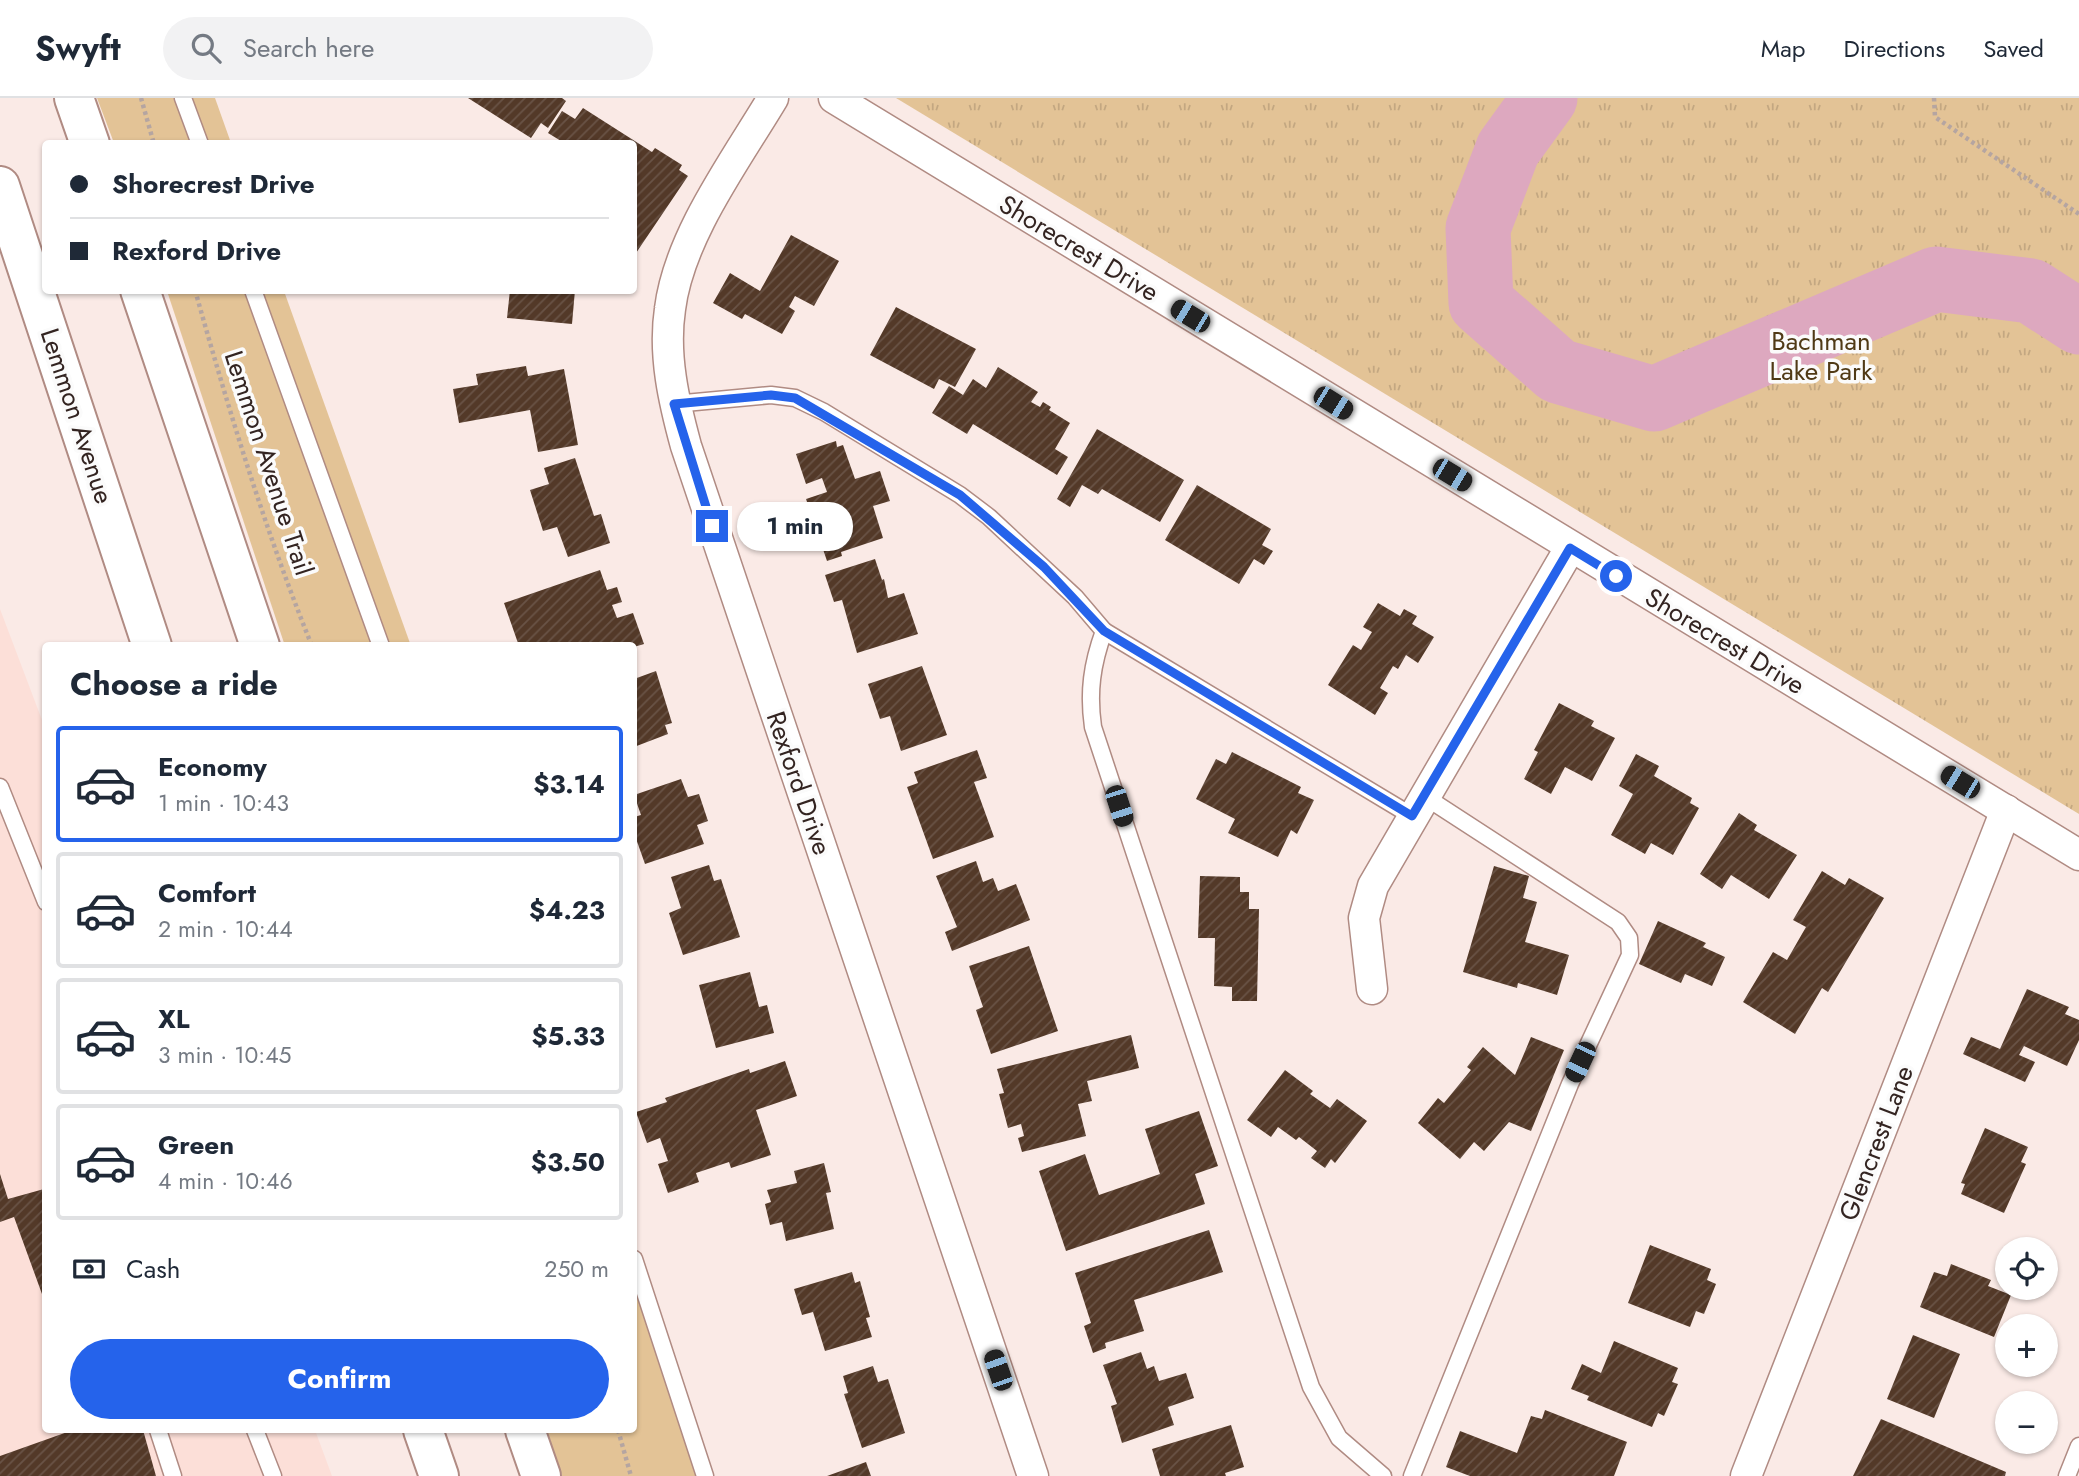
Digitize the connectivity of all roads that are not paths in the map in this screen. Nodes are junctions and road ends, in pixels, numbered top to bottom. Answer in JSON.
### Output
{"nodes":[{"id":1,"x":74,"y":98,"type":"edge"},
{"id":2,"x":183,"y":98,"type":"edge"},
{"id":3,"x":773,"y":98,"type":"edge"},
{"id":4,"x":834,"y":98,"type":"edge"},
{"id":5,"x":89,"y":140,"type":"edge"},
{"id":6,"x":199,"y":140,"type":"edge"},
{"id":7,"x":0,"y":186,"type":"edge"},
{"id":8,"x":141,"y":294,"type":"edge"},
{"id":9,"x":254,"y":294,"type":"edge"},
{"id":10,"x":674,"y":404,"type":"junction"},
{"id":11,"x":1570,"y":548,"type":"junction"},
{"id":12,"x":1104,"y":631,"type":"junction"},
{"id":13,"x":151,"y":642,"type":"edge"},
{"id":14,"x":259,"y":642,"type":"edge"},
{"id":15,"x":381,"y":642,"type":"edge"},
{"id":16,"x":0,"y":787,"type":"edge"},
{"id":17,"x":1418,"y":806,"type":"junction"},
{"id":18,"x":2006,"y":810,"type":"junction"},
{"id":19,"x":2079,"y":855,"type":"edge"},
{"id":20,"x":42,"y":892,"type":"edge"},
{"id":21,"x":1372,"y":989,"type":"dead end"},
{"id":22,"x":637,"y":1268,"type":"edge"},
{"id":23,"x":159,"y":1433,"type":"edge"},
{"id":24,"x":256,"y":1433,"type":"edge"},
{"id":25,"x":424,"y":1433,"type":"edge"},
{"id":26,"x":526,"y":1433,"type":"edge"},
{"id":27,"x":2079,"y":1446,"type":"edge"},
{"id":28,"x":173,"y":1476,"type":"edge"},
{"id":29,"x":273,"y":1476,"type":"edge"},
{"id":30,"x":439,"y":1476,"type":"edge"},
{"id":31,"x":541,"y":1476,"type":"edge"},
{"id":32,"x":705,"y":1476,"type":"edge"},
{"id":33,"x":1033,"y":1476,"type":"edge"},
{"id":34,"x":1383,"y":1476,"type":"edge"},
{"id":35,"x":1412,"y":1476,"type":"edge"},
{"id":36,"x":1746,"y":1476,"type":"edge"},
{"id":37,"x":2067,"y":1476,"type":"edge"}],
"edges":[{"from":1,"to":5,"type":"main road"},
{"from":2,"to":6,"type":"lane"},
{"from":3,"to":10,"type":"street","name":"Rexford Drive"},
{"from":4,"to":11,"type":"street","name":"Shorecrest Drive"},
{"from":7,"to":13,"type":"main road","name":"Lemmon Avenue"},
{"from":8,"to":14,"type":"main road"},
{"from":9,"to":15,"type":"lane"},
{"from":10,"to":12,"type":"lane"},
{"from":10,"to":33,"type":"street","name":"Rexford Drive"},
{"from":11,"to":17,"type":"street"},
{"from":11,"to":18,"type":"street","name":"Shorecrest Drive"},
{"from":12,"to":17,"type":"lane"},
{"from":12,"to":34,"type":"lane"},
{"from":16,"to":20,"type":"lane"},
{"from":17,"to":21,"type":"street"},
{"from":17,"to":35,"type":"lane"},
{"from":18,"to":19,"type":"street","name":"Shorecrest Drive"},
{"from":18,"to":36,"type":"street","name":"Glencrest Lane"},
{"from":22,"to":32,"type":"lane"},
{"from":23,"to":28,"type":"lane"},
{"from":24,"to":29,"type":"lane"},
{"from":25,"to":30,"type":"main road"},
{"from":26,"to":31,"type":"main road"},
{"from":27,"to":37,"type":"lane"}]}
